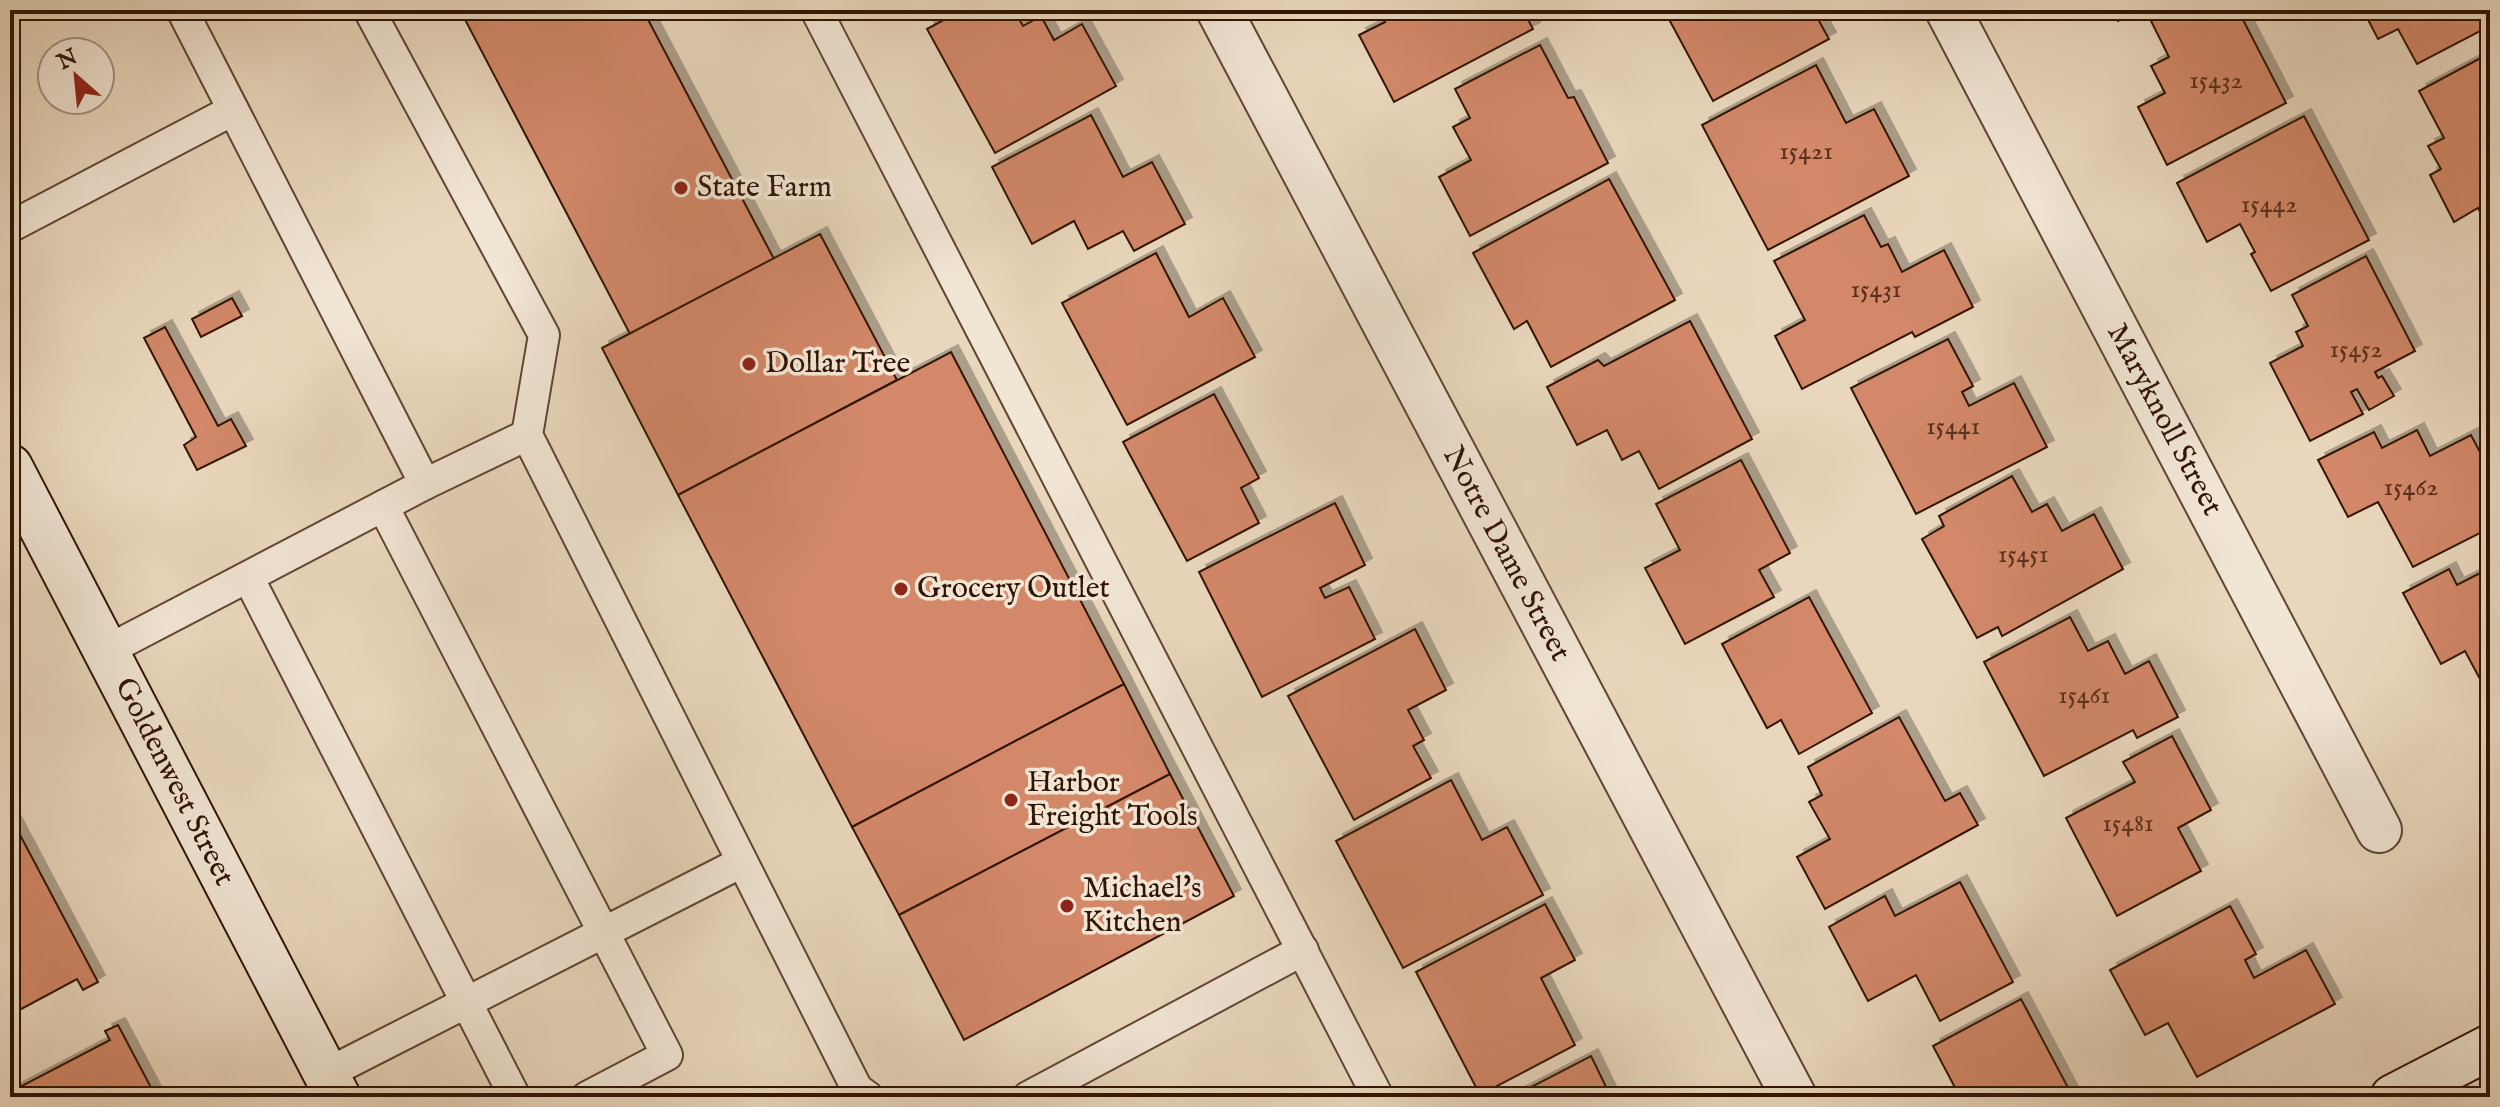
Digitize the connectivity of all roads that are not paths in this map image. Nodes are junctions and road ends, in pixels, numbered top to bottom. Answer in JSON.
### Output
{"nodes":[{"id":1,"x":182,"y":10,"type":"edge"},
{"id":2,"x":369,"y":10,"type":"edge"},
{"id":3,"x":816,"y":10,"type":"edge"},
{"id":4,"x":1219,"y":10,"type":"edge"},
{"id":5,"x":1948,"y":10,"type":"edge"},
{"id":6,"x":233,"y":110,"type":"junction"},
{"id":7,"x":10,"y":227,"type":"edge"},
{"id":8,"x":527,"y":435,"type":"junction"},
{"id":9,"x":10,"y":467,"type":"edge"},
{"id":10,"x":425,"y":484,"type":"junction"},
{"id":11,"x":383,"y":506,"type":"junction"},
{"id":12,"x":248,"y":577,"type":"junction"},
{"id":13,"x":106,"y":651,"type":"junction"},
{"id":14,"x":2379,"y":830,"type":"dead end"},
{"id":15,"x":742,"y":862,"type":"junction"},
{"id":16,"x":605,"y":931,"type":"junction"},
{"id":17,"x":1303,"y":950,"type":"junction"},
{"id":18,"x":465,"y":1003,"type":"junction"},
{"id":19,"x":2490,"y":1047,"type":"edge"},
{"id":20,"x":332,"y":1085,"type":"edge"},
{"id":21,"x":1375,"y":1096,"type":"edge"},
{"id":22,"x":515,"y":1097,"type":"edge"},
{"id":23,"x":587,"y":1097,"type":"edge"},
{"id":24,"x":868,"y":1097,"type":"edge"},
{"id":25,"x":1028,"y":1097,"type":"edge"},
{"id":26,"x":1794,"y":1097,"type":"edge"},
{"id":27,"x":2393,"y":1097,"type":"edge"}],
"edges":[{"from":1,"to":6,"type":"lane"},
{"from":2,"to":8,"type":"lane"},
{"from":3,"to":17,"type":"lane"},
{"from":4,"to":26,"type":"street","name":"Notre Dame Street"},
{"from":5,"to":14,"type":"street","name":"Maryknoll Street"},
{"from":6,"to":7,"type":"lane"},
{"from":6,"to":10,"type":"lane"},
{"from":8,"to":10,"type":"lane"},
{"from":8,"to":15,"type":"lane"},
{"from":9,"to":13,"type":"street","name":"Goldenwest Street"},
{"from":10,"to":11,"type":"lane"},
{"from":11,"to":12,"type":"lane"},
{"from":11,"to":16,"type":"lane"},
{"from":12,"to":13,"type":"lane"},
{"from":12,"to":18,"type":"lane"},
{"from":13,"to":20,"type":"street","name":"Goldenwest Street"},
{"from":15,"to":16,"type":"lane"},
{"from":15,"to":24,"type":"lane"},
{"from":16,"to":18,"type":"lane"},
{"from":16,"to":23,"type":"lane"},
{"from":17,"to":21,"type":"lane"},
{"from":17,"to":25,"type":"lane"},
{"from":18,"to":20,"type":"lane"},
{"from":18,"to":22,"type":"lane"},
{"from":19,"to":27,"type":"street"}]}
